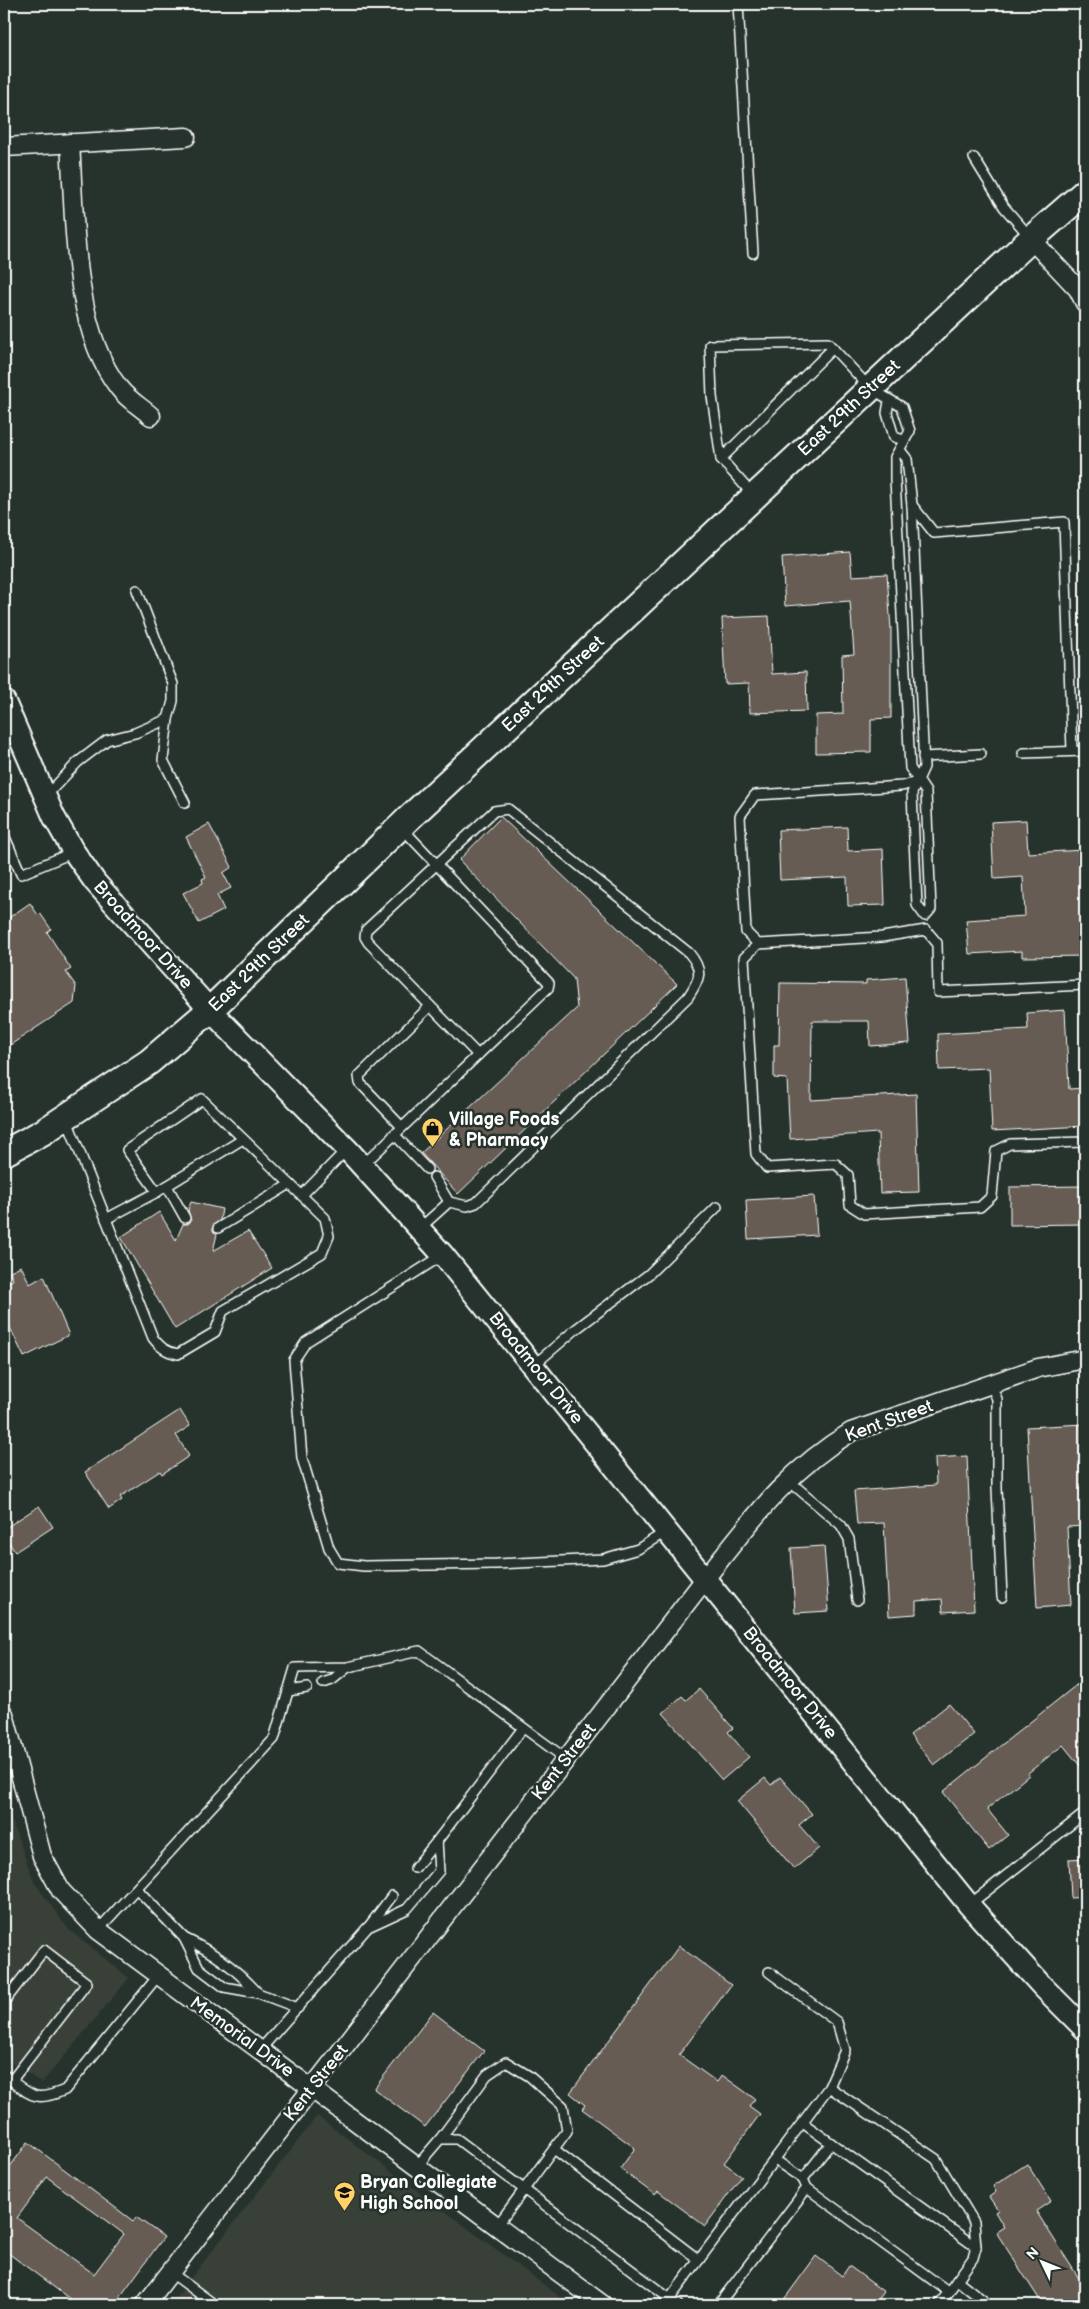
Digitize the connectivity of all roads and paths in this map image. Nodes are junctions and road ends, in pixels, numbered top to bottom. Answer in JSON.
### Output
{"nodes":[{"id":1,"x":738,"y":4,"type":"edge"},
{"id":2,"x":186,"y":137,"type":"dead end"},
{"id":3,"x":70,"y":143,"type":"junction"},
{"id":4,"x":4,"y":146,"type":"edge"},
{"id":5,"x":974,"y":158,"type":"dead end"},
{"id":6,"x":1085,"y":192,"type":"edge"},
{"id":7,"x":1031,"y":239,"type":"junction"},
{"id":8,"x":753,"y":253,"type":"dead end"},
{"id":9,"x":1085,"y":304,"type":"edge"},
{"id":10,"x":833,"y":348,"type":"junction"},
{"id":11,"x":879,"y":394,"type":"junction"},
{"id":12,"x":151,"y":416,"type":"dead end"},
{"id":13,"x":904,"y":440,"type":"junction"},
{"id":14,"x":900,"y":450,"type":"junction"},
{"id":15,"x":721,"y":459,"type":"junction"},
{"id":16,"x":755,"y":496,"type":"junction"},
{"id":17,"x":912,"y":506,"type":"junction"},
{"id":18,"x":137,"y":590,"type":"dead end"},
{"id":19,"x":4,"y":701,"type":"edge"},
{"id":20,"x":168,"y":719,"type":"junction"},
{"id":21,"x":1072,"y":751,"type":"junction"},
{"id":22,"x":1085,"y":751,"type":"edge"},
{"id":23,"x":1023,"y":752,"type":"dead end"},
{"id":24,"x":981,"y":754,"type":"dead end"},
{"id":25,"x":923,"y":757,"type":"junction"},
{"id":26,"x":918,"y":782,"type":"junction"},
{"id":27,"x":45,"y":797,"type":"junction"},
{"id":28,"x":185,"y":803,"type":"dead end"},
{"id":29,"x":401,"y":826,"type":"junction"},
{"id":30,"x":4,"y":835,"type":"edge"},
{"id":31,"x":74,"y":852,"type":"junction"},
{"id":32,"x":436,"y":864,"type":"junction"},
{"id":33,"x":924,"y":916,"type":"junction"},
{"id":34,"x":926,"y":930,"type":"junction"},
{"id":35,"x":758,"y":944,"type":"junction"},
{"id":36,"x":1085,"y":985,"type":"edge"},
{"id":37,"x":430,"y":1006,"type":"junction"},
{"id":38,"x":210,"y":1010,"type":"junction"},
{"id":39,"x":478,"y":1055,"type":"junction"},
{"id":40,"x":66,"y":1117,"type":"junction"},
{"id":41,"x":402,"y":1127,"type":"junction"},
{"id":42,"x":394,"y":1134,"type":"junction"},
{"id":43,"x":243,"y":1139,"type":"junction"},
{"id":44,"x":1085,"y":1142,"type":"edge"},
{"id":45,"x":347,"y":1149,"type":"junction"},
{"id":46,"x":4,"y":1153,"type":"edge"},
{"id":47,"x":362,"y":1166,"type":"junction"},
{"id":48,"x":427,"y":1169,"type":"dead end"},
{"id":49,"x":434,"y":1177,"type":"dead end"},
{"id":50,"x":290,"y":1184,"type":"junction"},
{"id":51,"x":167,"y":1186,"type":"junction"},
{"id":52,"x":157,"y":1192,"type":"junction"},
{"id":53,"x":302,"y":1195,"type":"junction"},
{"id":54,"x":449,"y":1202,"type":"junction"},
{"id":55,"x":717,"y":1208,"type":"dead end"},
{"id":56,"x":106,"y":1218,"type":"junction"},
{"id":57,"x":185,"y":1218,"type":"dead end"},
{"id":58,"x":218,"y":1228,"type":"dead end"},
{"id":59,"x":419,"y":1229,"type":"junction"},
{"id":60,"x":443,"y":1255,"type":"junction"},
{"id":61,"x":1085,"y":1359,"type":"edge"},
{"id":62,"x":534,"y":1365,"type":"junction"},
{"id":63,"x":991,"y":1385,"type":"junction"},
{"id":64,"x":787,"y":1480,"type":"junction"},
{"id":65,"x":667,"y":1531,"type":"junction"},
{"id":66,"x":705,"y":1579,"type":"junction"},
{"id":67,"x":1002,"y":1597,"type":"dead end"},
{"id":68,"x":857,"y":1600,"type":"dead end"},
{"id":69,"x":348,"y":1667,"type":"junction"},
{"id":70,"x":323,"y":1683,"type":"dead end"},
{"id":71,"x":307,"y":1688,"type":"dead end"},
{"id":72,"x":288,"y":1691,"type":"junction"},
{"id":73,"x":4,"y":1714,"type":"edge"},
{"id":74,"x":523,"y":1728,"type":"junction"},
{"id":75,"x":566,"y":1759,"type":"junction"},
{"id":76,"x":1085,"y":1813,"type":"edge"},
{"id":77,"x":437,"y":1841,"type":"junction"},
{"id":78,"x":414,"y":1868,"type":"dead end"},
{"id":79,"x":136,"y":1889,"type":"junction"},
{"id":80,"x":392,"y":1896,"type":"dead end"},
{"id":81,"x":969,"y":1905,"type":"junction"},
{"id":82,"x":368,"y":1927,"type":"junction"},
{"id":83,"x":98,"y":1930,"type":"junction"},
{"id":84,"x":184,"y":1938,"type":"junction"},
{"id":85,"x":769,"y":1972,"type":"dead end"},
{"id":86,"x":158,"y":1976,"type":"junction"},
{"id":87,"x":258,"y":1993,"type":"junction"},
{"id":88,"x":4,"y":2002,"type":"edge"},
{"id":89,"x":298,"y":2008,"type":"junction"},
{"id":90,"x":1085,"y":2029,"type":"edge"},
{"id":91,"x":260,"y":2050,"type":"junction"},
{"id":92,"x":4,"y":2075,"type":"edge"},
{"id":93,"x":12,"y":2080,"type":"junction"},
{"id":94,"x":828,"y":2087,"type":"junction"},
{"id":95,"x":312,"y":2088,"type":"junction"},
{"id":96,"x":803,"y":2122,"type":"junction"},
{"id":97,"x":440,"y":2138,"type":"junction"},
{"id":98,"x":830,"y":2143,"type":"junction"},
{"id":99,"x":554,"y":2149,"type":"junction"},
{"id":100,"x":775,"y":2160,"type":"junction"},
{"id":101,"x":418,"y":2166,"type":"junction"},
{"id":102,"x":803,"y":2179,"type":"junction"},
{"id":103,"x":807,"y":2188,"type":"junction"},
{"id":104,"x":525,"y":2189,"type":"junction"},
{"id":105,"x":497,"y":2226,"type":"junction"},
{"id":106,"x":976,"y":2247,"type":"junction"},
{"id":107,"x":699,"y":2260,"type":"junction"},
{"id":108,"x":170,"y":2272,"type":"junction"},
{"id":109,"x":956,"y":2280,"type":"junction"},
{"id":110,"x":949,"y":2292,"type":"junction"},
{"id":111,"x":667,"y":2302,"type":"edge"},
{"id":112,"x":145,"y":2305,"type":"edge"},
{"id":113,"x":215,"y":2305,"type":"edge"},
{"id":114,"x":603,"y":2305,"type":"edge"},
{"id":115,"x":678,"y":2305,"type":"edge"},
{"id":116,"x":718,"y":2305,"type":"edge"},
{"id":117,"x":939,"y":2305,"type":"edge"},
{"id":118,"x":989,"y":2305,"type":"edge"}],
"edges":[{"from":1,"to":8,"type":"lane"},
{"from":2,"to":3,"type":"street"},
{"from":3,"to":4,"type":"street"},
{"from":3,"to":12,"type":"street"},
{"from":5,"to":7,"type":"lane"},
{"from":6,"to":7,"type":"main road","name":"East 29th Street"},
{"from":7,"to":9,"type":"street"},
{"from":7,"to":11,"type":"main road","name":"East 29th Street"},
{"from":10,"to":11,"type":"lane"},
{"from":10,"to":15,"type":"lane"},
{"from":10,"to":15,"type":"lane"},
{"from":11,"to":13,"type":"lane"},
{"from":11,"to":13,"type":"lane"},
{"from":11,"to":16,"type":"main road","name":"East 29th Street"},
{"from":13,"to":14,"type":"lane"},
{"from":14,"to":17,"type":"lane"},
{"from":14,"to":26,"type":"lane"},
{"from":15,"to":16,"type":"lane"},
{"from":16,"to":29,"type":"main road","name":"East 29th Street"},
{"from":17,"to":21,"type":"lane"},
{"from":17,"to":25,"type":"lane"},
{"from":18,"to":20,"type":"lane"},
{"from":19,"to":27,"type":"street","name":"Broadmoor Drive"},
{"from":20,"to":27,"type":"lane"},
{"from":20,"to":28,"type":"lane"},
{"from":21,"to":22,"type":"lane"},
{"from":21,"to":23,"type":"lane"},
{"from":24,"to":25,"type":"lane"},
{"from":25,"to":26,"type":"lane"},
{"from":26,"to":33,"type":"lane"},
{"from":26,"to":33,"type":"lane"},
{"from":26,"to":35,"type":"lane"},
{"from":27,"to":31,"type":"street","name":"Broadmoor Drive"},
{"from":29,"to":32,"type":"lane"},
{"from":29,"to":38,"type":"main road","name":"East 29th Street"},
{"from":30,"to":31,"type":"lane"},
{"from":31,"to":38,"type":"street","name":"Broadmoor Drive"},
{"from":32,"to":37,"type":"lane"},
{"from":32,"to":39,"type":"lane"},
{"from":32,"to":54,"type":"lane"},
{"from":33,"to":34,"type":"lane"},
{"from":34,"to":35,"type":"lane"},
{"from":34,"to":36,"type":"lane"},
{"from":35,"to":44,"type":"lane"},
{"from":37,"to":39,"type":"lane"},
{"from":37,"to":41,"type":"lane"},
{"from":38,"to":40,"type":"main road","name":"East 29th Street"},
{"from":38,"to":45,"type":"street","name":"Broadmoor Drive"},
{"from":39,"to":41,"type":"lane"},
{"from":40,"to":46,"type":"main road","name":"East 29th Street"},
{"from":40,"to":56,"type":"lane"},
{"from":41,"to":42,"type":"lane"},
{"from":42,"to":47,"type":"lane"},
{"from":42,"to":48,"type":"lane"},
{"from":43,"to":50,"type":"lane"},
{"from":43,"to":51,"type":"lane"},
{"from":43,"to":52,"type":"lane"},
{"from":45,"to":47,"type":"street","name":"Broadmoor Drive"},
{"from":45,"to":53,"type":"lane"},
{"from":47,"to":59,"type":"street","name":"Broadmoor Drive"},
{"from":49,"to":54,"type":"lane"},
{"from":50,"to":53,"type":"lane"},
{"from":50,"to":58,"type":"lane"},
{"from":51,"to":52,"type":"lane"},
{"from":51,"to":57,"type":"lane"},
{"from":52,"to":56,"type":"lane"},
{"from":53,"to":56,"type":"lane"},
{"from":54,"to":59,"type":"lane"},
{"from":55,"to":62,"type":"lane"},
{"from":59,"to":60,"type":"street","name":"Broadmoor Drive"},
{"from":60,"to":62,"type":"street","name":"Broadmoor Drive"},
{"from":60,"to":65,"type":"lane"},
{"from":61,"to":63,"type":"street","name":"Kent Street"},
{"from":62,"to":65,"type":"street","name":"Broadmoor Drive"},
{"from":63,"to":64,"type":"street","name":"Kent Street"},
{"from":63,"to":67,"type":"lane"},
{"from":64,"to":66,"type":"street","name":"Kent Street"},
{"from":64,"to":68,"type":"lane"},
{"from":65,"to":66,"type":"street","name":"Broadmoor Drive"},
{"from":66,"to":75,"type":"street","name":"Kent Street"},
{"from":66,"to":81,"type":"street","name":"Broadmoor Drive"},
{"from":69,"to":70,"type":"lane"},
{"from":69,"to":72,"type":"lane"},
{"from":69,"to":74,"type":"lane"},
{"from":71,"to":72,"type":"lane"},
{"from":72,"to":79,"type":"lane"},
{"from":73,"to":83,"type":"street","name":"Memorial Drive"},
{"from":74,"to":75,"type":"lane"},
{"from":74,"to":77,"type":"lane"},
{"from":75,"to":95,"type":"street","name":"Kent Street"},
{"from":76,"to":81,"type":"lane"},
{"from":77,"to":78,"type":"lane"},
{"from":77,"to":82,"type":"lane"},
{"from":79,"to":83,"type":"lane"},
{"from":79,"to":84,"type":"lane"},
{"from":80,"to":82,"type":"lane"},
{"from":81,"to":90,"type":"street","name":"Broadmoor Drive"},
{"from":82,"to":89,"type":"lane"},
{"from":83,"to":86,"type":"street","name":"Memorial Drive"},
{"from":84,"to":87,"type":"lane"},
{"from":84,"to":87,"type":"lane"},
{"from":85,"to":94,"type":"lane"},
{"from":86,"to":91,"type":"street","name":"Memorial Drive"},
{"from":86,"to":93,"type":"lane"},
{"from":87,"to":89,"type":"lane"},
{"from":88,"to":93,"type":"lane"},
{"from":89,"to":91,"type":"lane"},
{"from":91,"to":95,"type":"street","name":"Memorial Drive"},
{"from":92,"to":93,"type":"lane"},
{"from":94,"to":96,"type":"lane"},
{"from":94,"to":106,"type":"lane"},
{"from":95,"to":101,"type":"street","name":"Memorial Drive"},
{"from":95,"to":108,"type":"street","name":"Kent Street"},
{"from":96,"to":98,"type":"lane"},
{"from":96,"to":100,"type":"lane"},
{"from":97,"to":99,"type":"lane"},
{"from":97,"to":101,"type":"lane"},
{"from":97,"to":104,"type":"lane"},
{"from":98,"to":102,"type":"lane"},
{"from":98,"to":106,"type":"lane"},
{"from":99,"to":104,"type":"lane"},
{"from":99,"to":107,"type":"lane"},
{"from":100,"to":102,"type":"lane"},
{"from":100,"to":107,"type":"lane"},
{"from":101,"to":105,"type":"street","name":"Memorial Drive"},
{"from":102,"to":103,"type":"lane"},
{"from":103,"to":110,"type":"lane"},
{"from":103,"to":116,"type":"lane"},
{"from":104,"to":105,"type":"lane"},
{"from":104,"to":111,"type":"lane"},
{"from":105,"to":114,"type":"street","name":"Memorial Drive"},
{"from":106,"to":109,"type":"lane"},
{"from":107,"to":111,"type":"lane"},
{"from":108,"to":112,"type":"street","name":"Kent Street"},
{"from":108,"to":113,"type":"lane"},
{"from":109,"to":110,"type":"lane"},
{"from":109,"to":118,"type":"lane"},
{"from":110,"to":117,"type":"lane"},
{"from":111,"to":115,"type":"lane"}]}
